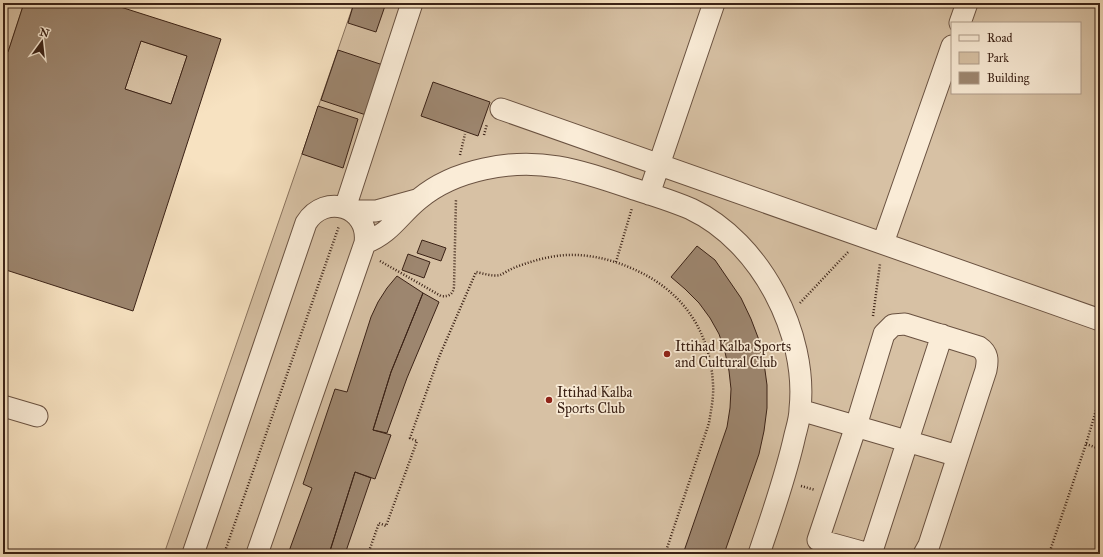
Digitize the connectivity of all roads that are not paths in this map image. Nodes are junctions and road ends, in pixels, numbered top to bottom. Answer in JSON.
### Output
{"nodes":[{"id":1,"x":412,"y":3,"type":"edge"},
{"id":2,"x":714,"y":3,"type":"edge"},
{"id":3,"x":967,"y":3,"type":"edge"},
{"id":4,"x":960,"y":22,"type":"edge"},
{"id":5,"x":951,"y":49,"type":"edge"},
{"id":6,"x":501,"y":109,"type":"dead end"},
{"id":7,"x":658,"y":164,"type":"junction"},
{"id":8,"x":643,"y":192,"type":"junction"},
{"id":9,"x":419,"y":199,"type":"junction"},
{"id":10,"x":348,"y":209,"type":"junction"},
{"id":11,"x":883,"y":244,"type":"junction"},
{"id":12,"x":363,"y":247,"type":"junction"},
{"id":13,"x":1100,"y":320,"type":"edge"},
{"id":14,"x":942,"y":335,"type":"junction"},
{"id":15,"x":3,"y":406,"type":"edge"},
{"id":16,"x":800,"y":410,"type":"junction"},
{"id":17,"x":37,"y":416,"type":"dead end"},
{"id":18,"x":856,"y":426,"type":"junction"},
{"id":19,"x":908,"y":441,"type":"junction"},
{"id":20,"x":958,"y":456,"type":"junction"},
{"id":21,"x":816,"y":547,"type":"edge"},
{"id":22,"x":193,"y":554,"type":"edge"},
{"id":23,"x":257,"y":554,"type":"edge"},
{"id":24,"x":759,"y":554,"type":"edge"},
{"id":25,"x":870,"y":554,"type":"edge"},
{"id":26,"x":924,"y":554,"type":"edge"}],
"edges":[{"from":1,"to":10,"type":"lane"},
{"from":2,"to":7,"type":"lane"},
{"from":3,"to":4,"type":"lane"},
{"from":5,"to":11,"type":"lane"},
{"from":6,"to":7,"type":"lane"},
{"from":7,"to":8,"type":"lane"},
{"from":7,"to":11,"type":"lane"},
{"from":8,"to":9,"type":"lane"},
{"from":8,"to":16,"type":"lane"},
{"from":9,"to":10,"type":"lane"},
{"from":9,"to":12,"type":"lane"},
{"from":10,"to":12,"type":"lane"},
{"from":10,"to":22,"type":"lane"},
{"from":11,"to":13,"type":"lane"},
{"from":12,"to":23,"type":"lane"},
{"from":14,"to":18,"type":"lane"},
{"from":14,"to":19,"type":"lane"},
{"from":14,"to":20,"type":"lane"},
{"from":15,"to":17,"type":"lane"},
{"from":16,"to":18,"type":"lane"},
{"from":16,"to":24,"type":"lane"},
{"from":18,"to":19,"type":"lane"},
{"from":18,"to":21,"type":"lane"},
{"from":19,"to":20,"type":"lane"},
{"from":19,"to":25,"type":"lane"},
{"from":20,"to":26,"type":"lane"},
{"from":21,"to":25,"type":"lane"}]}
